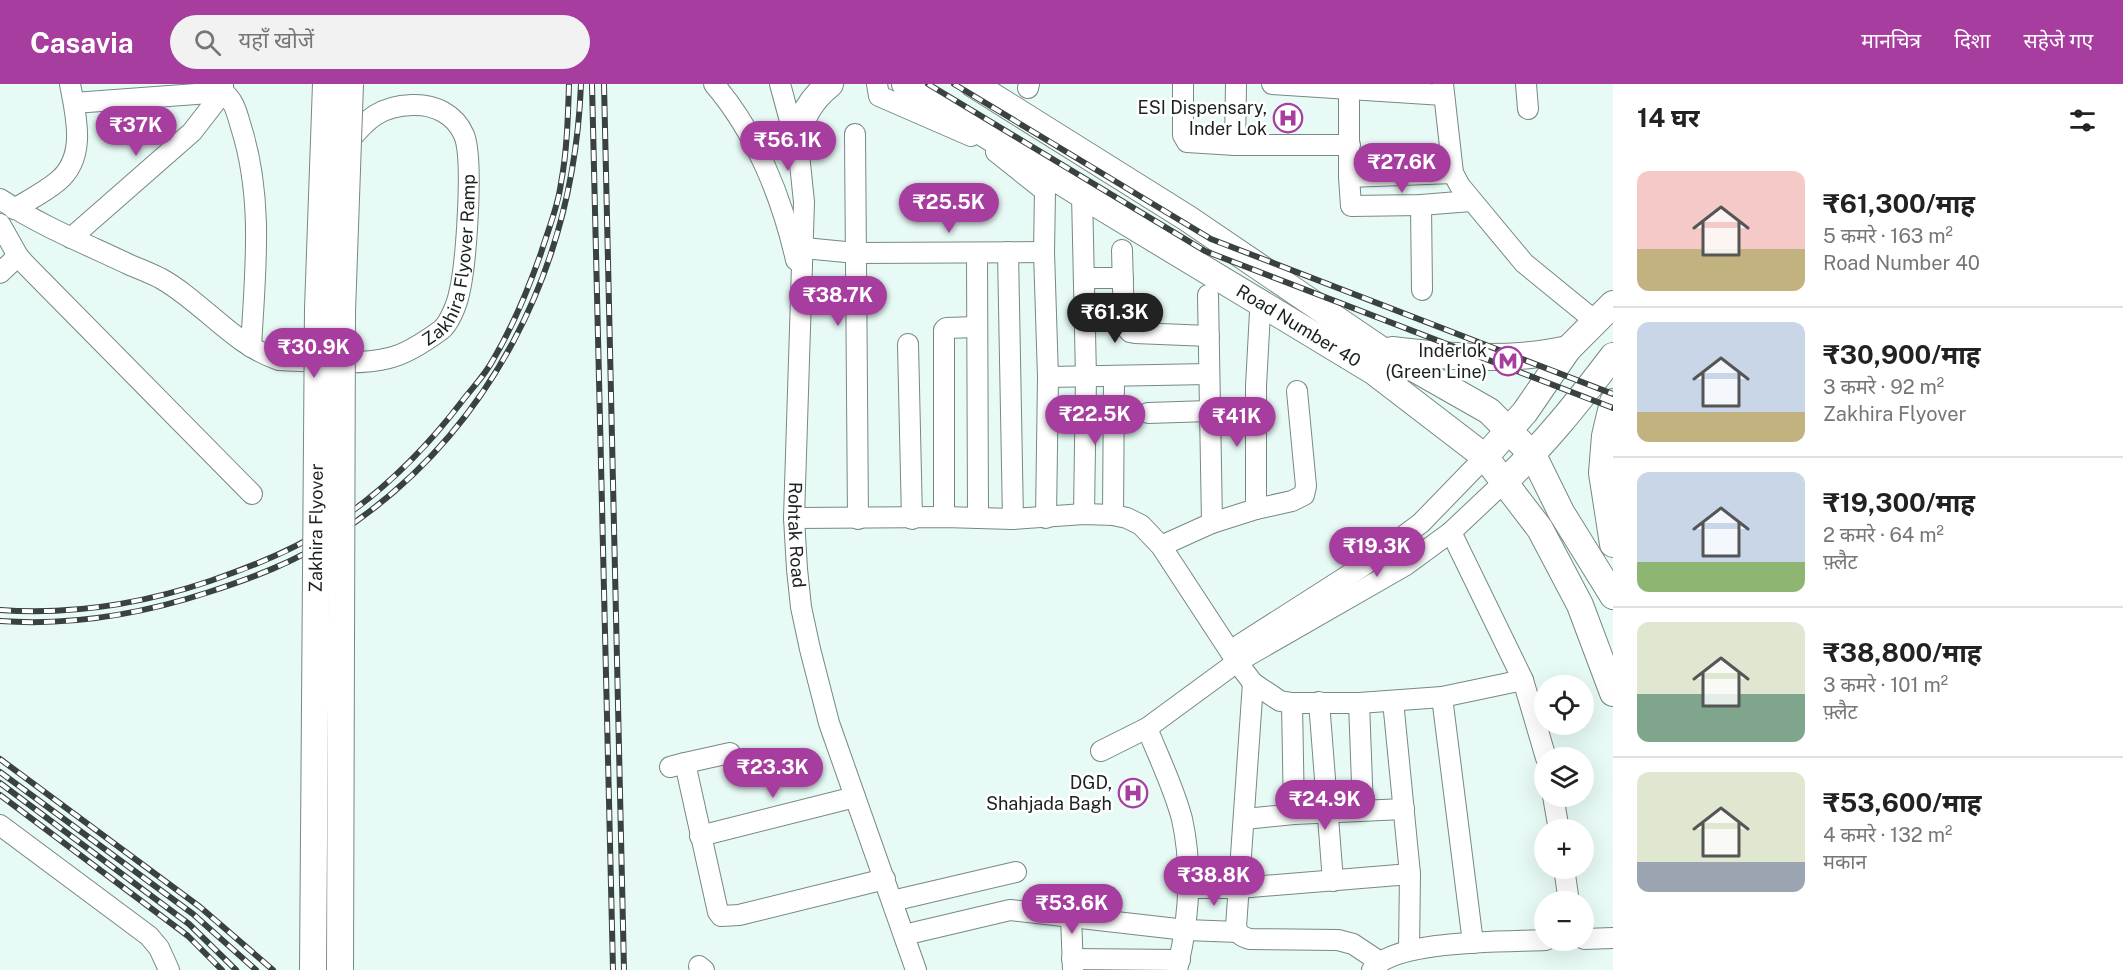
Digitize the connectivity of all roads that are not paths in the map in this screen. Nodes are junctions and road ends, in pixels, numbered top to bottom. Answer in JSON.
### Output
{"nodes":[{"id":1,"x":326,"y":84,"type":"edge"},
{"id":2,"x":350,"y":84,"type":"edge"},
{"id":3,"x":714,"y":84,"type":"edge"},
{"id":4,"x":780,"y":84,"type":"edge"},
{"id":5,"x":830,"y":84,"type":"edge"},
{"id":6,"x":877,"y":84,"type":"edge"},
{"id":7,"x":905,"y":84,"type":"edge"},
{"id":8,"x":973,"y":84,"type":"edge"},
{"id":9,"x":1183,"y":84,"type":"edge"},
{"id":10,"x":1236,"y":84,"type":"edge"},
{"id":11,"x":1272,"y":84,"type":"edge"},
{"id":12,"x":1527,"y":84,"type":"edge"},
{"id":13,"x":223,"y":88,"type":"edge"},
{"id":14,"x":1349,"y":88,"type":"junction"},
{"id":15,"x":1443,"y":89,"type":"edge"},
{"id":16,"x":72,"y":93,"type":"edge"},
{"id":17,"x":1528,"y":109,"type":"dead end"},
{"id":18,"x":855,"y":134,"type":"dead end"},
{"id":19,"x":796,"y":141,"type":"junction"},
{"id":20,"x":348,"y":142,"type":"junction"},
{"id":21,"x":1235,"y":145,"type":"junction"},
{"id":22,"x":1350,"y":145,"type":"junction"},
{"id":23,"x":1453,"y":173,"type":"junction"},
{"id":24,"x":1349,"y":177,"type":"junction"},
{"id":25,"x":1082,"y":194,"type":"junction"},
{"id":26,"x":1471,"y":201,"type":"junction"},
{"id":27,"x":7,"y":204,"type":"edge"},
{"id":28,"x":1421,"y":205,"type":"junction"},
{"id":29,"x":0,"y":224,"type":"edge"},
{"id":30,"x":71,"y":238,"type":"junction"},
{"id":31,"x":804,"y":248,"type":"junction"},
{"id":32,"x":1122,"y":250,"type":"dead end"},
{"id":33,"x":1008,"y":252,"type":"junction"},
{"id":34,"x":1044,"y":252,"type":"junction"},
{"id":35,"x":855,"y":253,"type":"junction"},
{"id":36,"x":977,"y":253,"type":"junction"},
{"id":37,"x":18,"y":256,"type":"junction"},
{"id":38,"x":0,"y":273,"type":"edge"},
{"id":39,"x":1084,"y":278,"type":"junction"},
{"id":40,"x":1123,"y":278,"type":"junction"},
{"id":41,"x":803,"y":289,"type":"junction"},
{"id":42,"x":1422,"y":290,"type":"dead end"},
{"id":43,"x":1208,"y":295,"type":"dead end"},
{"id":44,"x":1260,"y":312,"type":"dead end"},
{"id":45,"x":1604,"y":312,"type":"edge"},
{"id":46,"x":976,"y":327,"type":"junction"},
{"id":47,"x":1209,"y":336,"type":"junction"},
{"id":48,"x":908,"y":344,"type":"dead end"},
{"id":49,"x":251,"y":347,"type":"junction"},
{"id":50,"x":1380,"y":349,"type":"junction"},
{"id":51,"x":1568,"y":349,"type":"junction"},
{"id":52,"x":1613,"y":356,"type":"edge"},
{"id":53,"x":1209,"y":374,"type":"junction"},
{"id":54,"x":1086,"y":377,"type":"junction"},
{"id":55,"x":1114,"y":377,"type":"junction"},
{"id":56,"x":1048,"y":378,"type":"junction"},
{"id":57,"x":1297,"y":391,"type":"dead end"},
{"id":58,"x":1613,"y":402,"type":"edge"},
{"id":59,"x":1209,"y":411,"type":"junction"},
{"id":60,"x":1148,"y":413,"type":"dead end"},
{"id":61,"x":1509,"y":431,"type":"junction"},
{"id":62,"x":1533,"y":454,"type":"junction"},
{"id":63,"x":1485,"y":457,"type":"junction"},
{"id":64,"x":1503,"y":483,"type":"junction"},
{"id":65,"x":252,"y":494,"type":"dead end"},
{"id":66,"x":1256,"y":509,"type":"junction"},
{"id":67,"x":1084,"y":514,"type":"junction"},
{"id":68,"x":1113,"y":515,"type":"junction"},
{"id":69,"x":944,"y":517,"type":"junction"},
{"id":70,"x":794,"y":518,"type":"junction"},
{"id":71,"x":978,"y":518,"type":"junction"},
{"id":72,"x":1046,"y":518,"type":"junction"},
{"id":73,"x":858,"y":519,"type":"junction"},
{"id":74,"x":912,"y":519,"type":"junction"},
{"id":75,"x":1012,"y":519,"type":"junction"},
{"id":76,"x":1212,"y":524,"type":"junction"},
{"id":77,"x":1451,"y":532,"type":"junction"},
{"id":78,"x":1613,"y":544,"type":"edge"},
{"id":79,"x":1161,"y":546,"type":"junction"},
{"id":80,"x":1613,"y":596,"type":"edge"},
{"id":81,"x":1234,"y":657,"type":"junction"},
{"id":82,"x":1523,"y":680,"type":"junction"},
{"id":83,"x":1253,"y":683,"type":"junction"},
{"id":84,"x":1613,"y":693,"type":"edge"},
{"id":85,"x":1442,"y":697,"type":"junction"},
{"id":86,"x":1393,"y":701,"type":"junction"},
{"id":87,"x":1319,"y":702,"type":"junction"},
{"id":88,"x":1292,"y":703,"type":"junction"},
{"id":89,"x":1359,"y":703,"type":"junction"},
{"id":90,"x":1147,"y":728,"type":"junction"},
{"id":91,"x":1543,"y":747,"type":"edge"},
{"id":92,"x":1101,"y":752,"type":"dead end"},
{"id":93,"x":730,"y":753,"type":"dead end"},
{"id":94,"x":855,"y":797,"type":"junction"},
{"id":95,"x":1404,"y":809,"type":"junction"},
{"id":96,"x":1363,"y":810,"type":"junction"},
{"id":97,"x":1328,"y":812,"type":"junction"},
{"id":98,"x":1294,"y":814,"type":"junction"},
{"id":99,"x":1245,"y":819,"type":"junction"},
{"id":100,"x":0,"y":825,"type":"edge"},
{"id":101,"x":700,"y":836,"type":"junction"},
{"id":102,"x":1016,"y":872,"type":"dead end"},
{"id":103,"x":1410,"y":874,"type":"junction"},
{"id":104,"x":885,"y":879,"type":"junction"},
{"id":105,"x":1333,"y":881,"type":"junction"},
{"id":106,"x":1189,"y":888,"type":"junction"},
{"id":107,"x":1239,"y":888,"type":"junction"},
{"id":108,"x":892,"y":901,"type":"junction"},
{"id":109,"x":1071,"y":916,"type":"junction"},
{"id":110,"x":1186,"y":930,"type":"junction"},
{"id":111,"x":1238,"y":932,"type":"junction"},
{"id":112,"x":904,"y":935,"type":"junction"},
{"id":113,"x":1613,"y":938,"type":"edge"},
{"id":114,"x":1594,"y":939,"type":"edge"},
{"id":115,"x":1534,"y":940,"type":"edge"},
{"id":116,"x":1473,"y":943,"type":"junction"},
{"id":117,"x":1410,"y":950,"type":"junction"},
{"id":118,"x":1072,"y":964,"type":"edge"},
{"id":119,"x":1178,"y":965,"type":"edge"},
{"id":120,"x":1376,"y":966,"type":"edge"},
{"id":121,"x":169,"y":970,"type":"edge"},
{"id":122,"x":313,"y":970,"type":"edge"},
{"id":123,"x":340,"y":970,"type":"edge"},
{"id":124,"x":916,"y":970,"type":"edge"}],
"edges":[{"from":1,"to":122,"type":"main road","name":"Zakhira Flyover","bridge":true},
{"from":2,"to":20,"type":"main road","name":"Zakhira Flyover","bridge":true},
{"from":3,"to":41,"type":"street"},
{"from":4,"to":19,"type":"street","name":"Rohtak Road"},
{"from":5,"to":19,"type":"main road"},
{"from":6,"to":34,"type":"street"},
{"from":7,"to":25,"type":"main road","name":"Road Number 40"},
{"from":8,"to":50,"type":"main road","name":"Road Number 40"},
{"from":9,"to":21,"type":"street"},
{"from":10,"to":21,"type":"street"},
{"from":11,"to":14,"type":"street"},
{"from":12,"to":17,"type":"street"},
{"from":13,"to":16,"type":"street"},
{"from":13,"to":30,"type":"street"},
{"from":13,"to":49,"type":"street"},
{"from":14,"to":15,"type":"street"},
{"from":14,"to":22,"type":"street"},
{"from":15,"to":23,"type":"street"},
{"from":16,"to":27,"type":"street"},
{"from":18,"to":35,"type":"street"},
{"from":19,"to":31,"type":"street","name":"Rohtak Road"},
{"from":20,"to":49,"type":"street","name":"Zakhira Flyover Ramp"},
{"from":20,"to":123,"type":"main road","name":"Zakhira Flyover","bridge":true},
{"from":21,"to":22,"type":"street"},
{"from":22,"to":24,"type":"street"},
{"from":23,"to":24,"type":"street"},
{"from":23,"to":26,"type":"street"},
{"from":24,"to":28,"type":"street"},
{"from":25,"to":39,"type":"street"},
{"from":25,"to":63,"type":"main road","name":"Road Number 40"},
{"from":26,"to":28,"type":"street"},
{"from":26,"to":45,"type":"street"},
{"from":27,"to":30,"type":"street","name":"Zakhira Flyover Ramp"},
{"from":28,"to":42,"type":"street"},
{"from":29,"to":37,"type":"street"},
{"from":30,"to":49,"type":"street","name":"Zakhira Flyover Ramp"},
{"from":31,"to":35,"type":"street"},
{"from":31,"to":41,"type":"street","name":"Rohtak Road"},
{"from":32,"to":40,"type":"street"},
{"from":33,"to":34,"type":"street"},
{"from":33,"to":36,"type":"street"},
{"from":33,"to":75,"type":"street"},
{"from":34,"to":56,"type":"street"},
{"from":35,"to":36,"type":"street"},
{"from":35,"to":73,"type":"street"},
{"from":36,"to":46,"type":"street"},
{"from":37,"to":38,"type":"street"},
{"from":37,"to":65,"type":"street"},
{"from":39,"to":40,"type":"street"},
{"from":39,"to":54,"type":"street"},
{"from":40,"to":47,"type":"street"},
{"from":41,"to":70,"type":"street","name":"Rohtak Road"},
{"from":43,"to":47,"type":"street"},
{"from":44,"to":66,"type":"street"},
{"from":45,"to":51,"type":"main road"},
{"from":46,"to":69,"type":"street"},
{"from":46,"to":71,"type":"street"},
{"from":47,"to":53,"type":"street"},
{"from":48,"to":74,"type":"street"},
{"from":50,"to":51,"type":"main road"},
{"from":50,"to":61,"type":"main road","name":"Road Number 40"},
{"from":51,"to":61,"type":"main road"},
{"from":52,"to":62,"type":"main road"},
{"from":53,"to":55,"type":"street"},
{"from":53,"to":59,"type":"street"},
{"from":54,"to":55,"type":"street"},
{"from":54,"to":56,"type":"street"},
{"from":54,"to":67,"type":"street"},
{"from":55,"to":68,"type":"street"},
{"from":56,"to":72,"type":"street"},
{"from":57,"to":66,"type":"street"},
{"from":58,"to":78,"type":"main road"},
{"from":59,"to":60,"type":"street"},
{"from":59,"to":76,"type":"street"},
{"from":61,"to":62,"type":"main road","name":"Road Number 40"},
{"from":61,"to":63,"type":"main road"},
{"from":62,"to":64,"type":"main road"},
{"from":62,"to":80,"type":"main road","name":"Road Number 40"},
{"from":63,"to":64,"type":"main road","name":"Road Number 40"},
{"from":63,"to":81,"type":"street"},
{"from":64,"to":77,"type":"street"},
{"from":64,"to":84,"type":"main road","name":"Road Number 40"},
{"from":66,"to":76,"type":"street"},
{"from":67,"to":68,"type":"street"},
{"from":67,"to":72,"type":"street"},
{"from":68,"to":79,"type":"street"},
{"from":69,"to":71,"type":"street"},
{"from":69,"to":74,"type":"street"},
{"from":70,"to":73,"type":"street"},
{"from":70,"to":94,"type":"street","name":"Rohtak Road"},
{"from":71,"to":75,"type":"street"},
{"from":72,"to":75,"type":"street"},
{"from":73,"to":74,"type":"street"},
{"from":76,"to":79,"type":"street"},
{"from":77,"to":81,"type":"street"},
{"from":77,"to":82,"type":"street"},
{"from":79,"to":81,"type":"street"},
{"from":81,"to":83,"type":"street"},
{"from":81,"to":90,"type":"street"},
{"from":82,"to":85,"type":"street"},
{"from":82,"to":91,"type":"street"},
{"from":83,"to":88,"type":"street"},
{"from":83,"to":99,"type":"street"},
{"from":85,"to":86,"type":"street"},
{"from":85,"to":116,"type":"street"},
{"from":86,"to":89,"type":"street"},
{"from":86,"to":95,"type":"street"},
{"from":87,"to":88,"type":"street"},
{"from":87,"to":89,"type":"street"},
{"from":87,"to":97,"type":"street"},
{"from":88,"to":98,"type":"street"},
{"from":89,"to":96,"type":"street"},
{"from":90,"to":92,"type":"street"},
{"from":90,"to":106,"type":"street"},
{"from":93,"to":101,"type":"street"},
{"from":94,"to":101,"type":"street"},
{"from":94,"to":104,"type":"street","name":"Rohtak Road"},
{"from":95,"to":96,"type":"street"},
{"from":95,"to":103,"type":"street"},
{"from":96,"to":97,"type":"street"},
{"from":97,"to":98,"type":"street"},
{"from":97,"to":105,"type":"street"},
{"from":98,"to":99,"type":"street"},
{"from":99,"to":107,"type":"street"},
{"from":100,"to":121,"type":"street"},
{"from":101,"to":104,"type":"street"},
{"from":102,"to":108,"type":"street"},
{"from":103,"to":105,"type":"street"},
{"from":103,"to":117,"type":"street"},
{"from":104,"to":108,"type":"street","name":"Rohtak Road"},
{"from":105,"to":107,"type":"street"},
{"from":106,"to":107,"type":"street"},
{"from":106,"to":110,"type":"street"},
{"from":107,"to":111,"type":"street"},
{"from":108,"to":112,"type":"street","name":"Rohtak Road"},
{"from":109,"to":110,"type":"street"},
{"from":109,"to":112,"type":"street"},
{"from":109,"to":118,"type":"street"},
{"from":110,"to":111,"type":"street"},
{"from":110,"to":119,"type":"street"},
{"from":111,"to":120,"type":"street"},
{"from":112,"to":124,"type":"street","name":"Rohtak Road"},
{"from":113,"to":114,"type":"street"},
{"from":115,"to":116,"type":"street"},
{"from":116,"to":117,"type":"street"},
{"from":117,"to":120,"type":"street"},
{"from":118,"to":119,"type":"street"}]}
